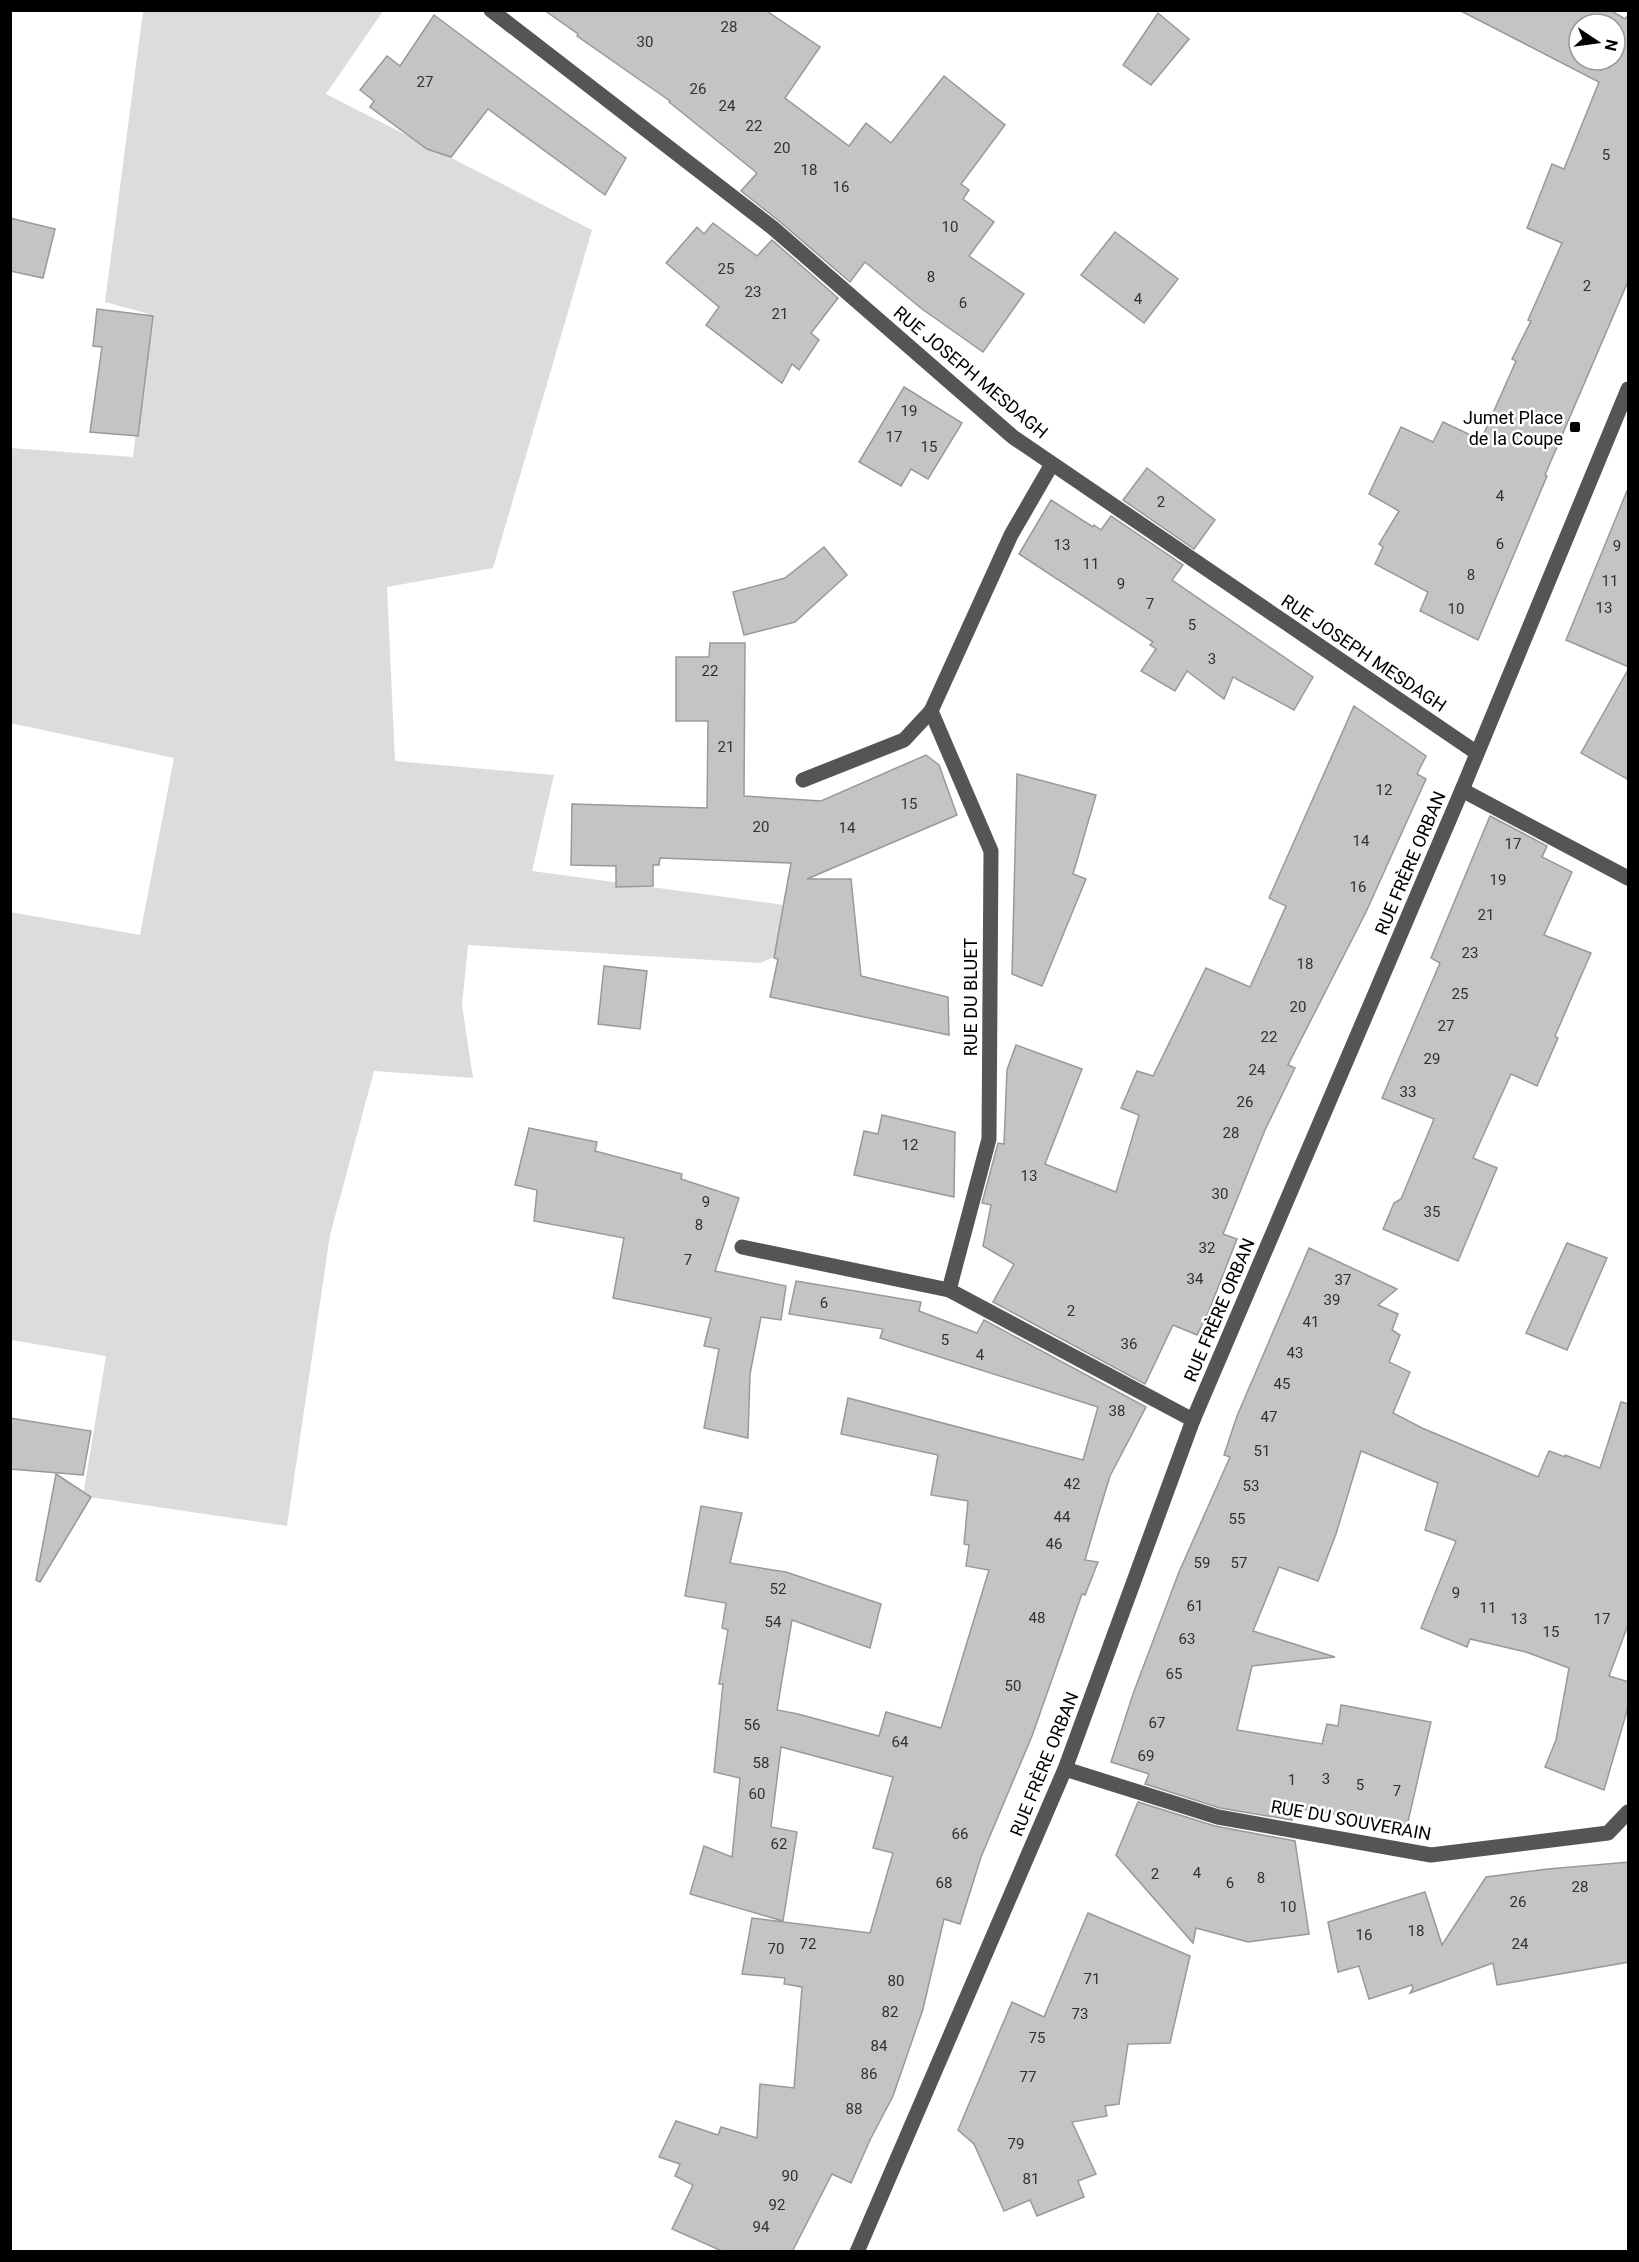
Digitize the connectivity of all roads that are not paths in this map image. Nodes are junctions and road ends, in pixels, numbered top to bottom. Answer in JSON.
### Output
{"nodes":[{"id":1,"x":491,"y":10,"type":"edge"},
{"id":2,"x":1629,"y":389,"type":"edge"},
{"id":3,"x":1052,"y":464,"type":"junction"},
{"id":4,"x":931,"y":711,"type":"junction"},
{"id":5,"x":1477,"y":753,"type":"junction"},
{"id":6,"x":803,"y":780,"type":"dead end"},
{"id":7,"x":1462,"y":790,"type":"junction"},
{"id":8,"x":1629,"y":878,"type":"edge"},
{"id":9,"x":742,"y":1247,"type":"dead end"},
{"id":10,"x":949,"y":1290,"type":"junction"},
{"id":11,"x":1193,"y":1420,"type":"junction"},
{"id":12,"x":1065,"y":1769,"type":"junction"},
{"id":13,"x":1629,"y":1812,"type":"edge"},
{"id":14,"x":857,"y":2252,"type":"edge"}],
"edges":[{"from":1,"to":3,"type":"street","name":"RUE JOSEPH MESDAGH"},
{"from":2,"to":5,"type":"street","name":"RUE FRÈRE ORBAN"},
{"from":3,"to":4,"type":"street"},
{"from":3,"to":5,"type":"street","name":"RUE JOSEPH MESDAGH"},
{"from":4,"to":6,"type":"street"},
{"from":4,"to":10,"type":"street","name":"RUE DU BLUET"},
{"from":5,"to":7,"type":"street","name":"RUE FRÈRE ORBAN"},
{"from":7,"to":8,"type":"street"},
{"from":7,"to":11,"type":"street","name":"RUE FRÈRE ORBAN"},
{"from":9,"to":10,"type":"street"},
{"from":10,"to":11,"type":"street"},
{"from":11,"to":12,"type":"street","name":"RUE FRÈRE ORBAN"},
{"from":12,"to":13,"type":"street","name":"RUE DU SOUVERAIN"},
{"from":12,"to":14,"type":"street","name":"RUE FRÈRE ORBAN"}]}
